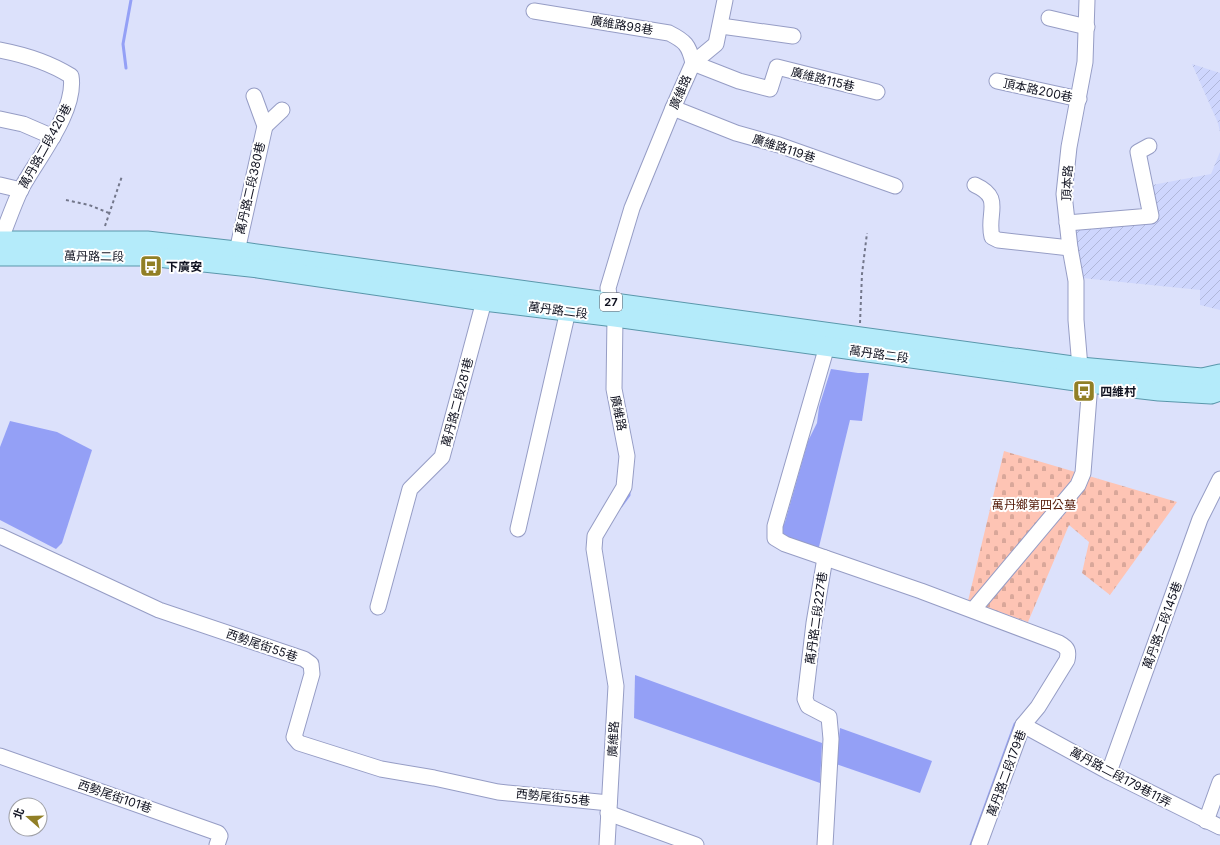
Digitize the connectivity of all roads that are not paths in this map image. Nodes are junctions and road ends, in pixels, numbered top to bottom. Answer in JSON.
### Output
{"nodes":[{"id":1,"x":725,"y":0,"type":"edge"},
{"id":2,"x":1087,"y":0,"type":"edge"},
{"id":3,"x":534,"y":11,"type":"dead end"},
{"id":4,"x":1049,"y":18,"type":"dead end"},
{"id":5,"x":721,"y":26,"type":"junction"},
{"id":6,"x":1087,"y":27,"type":"junction"},
{"id":7,"x":793,"y":36,"type":"dead end"},
{"id":8,"x":0,"y":50,"type":"edge"},
{"id":9,"x":693,"y":63,"type":"junction"},
{"id":10,"x":997,"y":81,"type":"dead end"},
{"id":11,"x":877,"y":92,"type":"dead end"},
{"id":12,"x":254,"y":96,"type":"dead end"},
{"id":13,"x":1078,"y":98,"type":"junction"},
{"id":14,"x":673,"y":108,"type":"junction"},
{"id":15,"x":282,"y":110,"type":"dead end"},
{"id":16,"x":0,"y":119,"type":"edge"},
{"id":17,"x":265,"y":126,"type":"junction"},
{"id":18,"x":53,"y":137,"type":"junction"},
{"id":19,"x":1149,"y":146,"type":"dead end"},
{"id":20,"x":0,"y":185,"type":"edge"},
{"id":21,"x":975,"y":185,"type":"dead end"},
{"id":22,"x":895,"y":186,"type":"dead end"},
{"id":23,"x":21,"y":190,"type":"junction"},
{"id":24,"x":1067,"y":223,"type":"junction"},
{"id":25,"x":0,"y":241,"type":"edge"},
{"id":26,"x":1070,"y":248,"type":"junction"},
{"id":27,"x":0,"y":256,"type":"edge"},
{"id":28,"x":235,"y":258,"type":"junction"},
{"id":29,"x":484,"y":302,"type":"junction"},
{"id":30,"x":570,"y":304,"type":"junction"},
{"id":31,"x":613,"y":309,"type":"junction"},
{"id":32,"x":827,"y":346,"type":"junction"},
{"id":33,"x":1080,"y":367,"type":"junction"},
{"id":34,"x":1220,"y":374,"type":"edge"},
{"id":35,"x":1090,"y":383,"type":"junction"},
{"id":36,"x":1213,"y":390,"type":"edge"},
{"id":37,"x":1220,"y":479,"type":"edge"},
{"id":38,"x":518,"y":529,"type":"dead end"},
{"id":39,"x":0,"y":536,"type":"edge"},
{"id":40,"x":825,"y":558,"type":"junction"},
{"id":41,"x":378,"y":607,"type":"dead end"},
{"id":42,"x":973,"y":610,"type":"junction"},
{"id":43,"x":1023,"y":725,"type":"junction"},
{"id":44,"x":0,"y":756,"type":"edge"},
{"id":45,"x":1109,"y":772,"type":"junction"},
{"id":46,"x":1220,"y":782,"type":"edge"},
{"id":47,"x":608,"y":808,"type":"junction"},
{"id":48,"x":1206,"y":821,"type":"junction"},
{"id":49,"x":1220,"y":827,"type":"edge"},
{"id":50,"x":217,"y":845,"type":"edge"},
{"id":51,"x":607,"y":845,"type":"edge"},
{"id":52,"x":696,"y":845,"type":"edge"},
{"id":53,"x":825,"y":845,"type":"edge"},
{"id":54,"x":979,"y":845,"type":"edge"}],
"edges":[{"from":1,"to":5,"type":"street","name":"廣維路"},
{"from":2,"to":6,"type":"street","name":"頂本路"},
{"from":3,"to":9,"type":"street","name":"廣維路98巷"},
{"from":4,"to":6,"type":"street"},
{"from":5,"to":7,"type":"street"},
{"from":5,"to":9,"type":"street","name":"廣維路"},
{"from":6,"to":13,"type":"street","name":"頂本路"},
{"from":8,"to":18,"type":"street","name":"萬丹路二段420巷"},
{"from":9,"to":11,"type":"street","name":"廣維路115巷"},
{"from":9,"to":14,"type":"street","name":"廣維路"},
{"from":10,"to":13,"type":"street","name":"頂本路200巷"},
{"from":12,"to":17,"type":"street"},
{"from":13,"to":24,"type":"street","name":"頂本路"},
{"from":14,"to":22,"type":"street","name":"廣維路119巷"},
{"from":14,"to":31,"type":"street","name":"廣維路"},
{"from":15,"to":17,"type":"street"},
{"from":16,"to":18,"type":"street"},
{"from":17,"to":28,"type":"street","name":"萬丹路二段380巷"},
{"from":18,"to":23,"type":"street","name":"萬丹路二段420巷"},
{"from":19,"to":24,"type":"street"},
{"from":20,"to":23,"type":"street"},
{"from":21,"to":26,"type":"street"},
{"from":23,"to":25,"type":"street","name":"萬丹路二段420巷"},
{"from":24,"to":26,"type":"street","name":"頂本路"},
{"from":25,"to":28,"type":"main road","name":"萬丹路二段","number":"27"},
{"from":26,"to":33,"type":"street","name":"頂本路"},
{"from":27,"to":28,"type":"main road","name":"萬丹路二段","number":"27"},
{"from":28,"to":29,"type":"main road","name":"萬丹路二段","number":"27"},
{"from":28,"to":30,"type":"main road","name":"萬丹路二段","number":"27"},
{"from":29,"to":30,"type":"main road","name":"萬丹路二段","number":"27"},
{"from":29,"to":41,"type":"street","name":"萬丹路二段281巷"},
{"from":30,"to":31,"type":"main road","name":"萬丹路二段","number":"27"},
{"from":30,"to":38,"type":"street"},
{"from":31,"to":32,"type":"main road","name":"萬丹路二段","number":"27"},
{"from":31,"to":33,"type":"main road","name":"萬丹路二段","number":"27"},
{"from":31,"to":47,"type":"street","name":"廣維路"},
{"from":32,"to":35,"type":"main road","name":"萬丹路二段","number":"27"},
{"from":32,"to":40,"type":"street","name":"萬丹路二段227巷"},
{"from":33,"to":36,"type":"main road","name":"萬丹路二段","number":"27"},
{"from":34,"to":36,"type":"main road","name":"萬丹路二段","number":"27"},
{"from":35,"to":36,"type":"main road","name":"萬丹路二段","number":"27"},
{"from":35,"to":42,"type":"street"},
{"from":37,"to":45,"type":"street","name":"萬丹路二段145巷"},
{"from":39,"to":47,"type":"street","name":"西勢尾街55巷"},
{"from":40,"to":42,"type":"street","name":"萬丹路二段179巷"},
{"from":40,"to":53,"type":"street","name":"萬丹路二段227巷"},
{"from":42,"to":43,"type":"street","name":"萬丹路二段179巷"},
{"from":43,"to":45,"type":"street","name":"萬丹路二段179巷11弄"},
{"from":43,"to":54,"type":"street","name":"萬丹路二段179巷"},
{"from":44,"to":50,"type":"street","name":"西勢尾街101巷"},
{"from":45,"to":48,"type":"street","name":"萬丹路二段179巷11弄"},
{"from":46,"to":48,"type":"street"},
{"from":47,"to":51,"type":"street","name":"廣維路"},
{"from":47,"to":52,"type":"street"},
{"from":48,"to":49,"type":"street","name":"萬丹路二段179巷11弄"}]}
